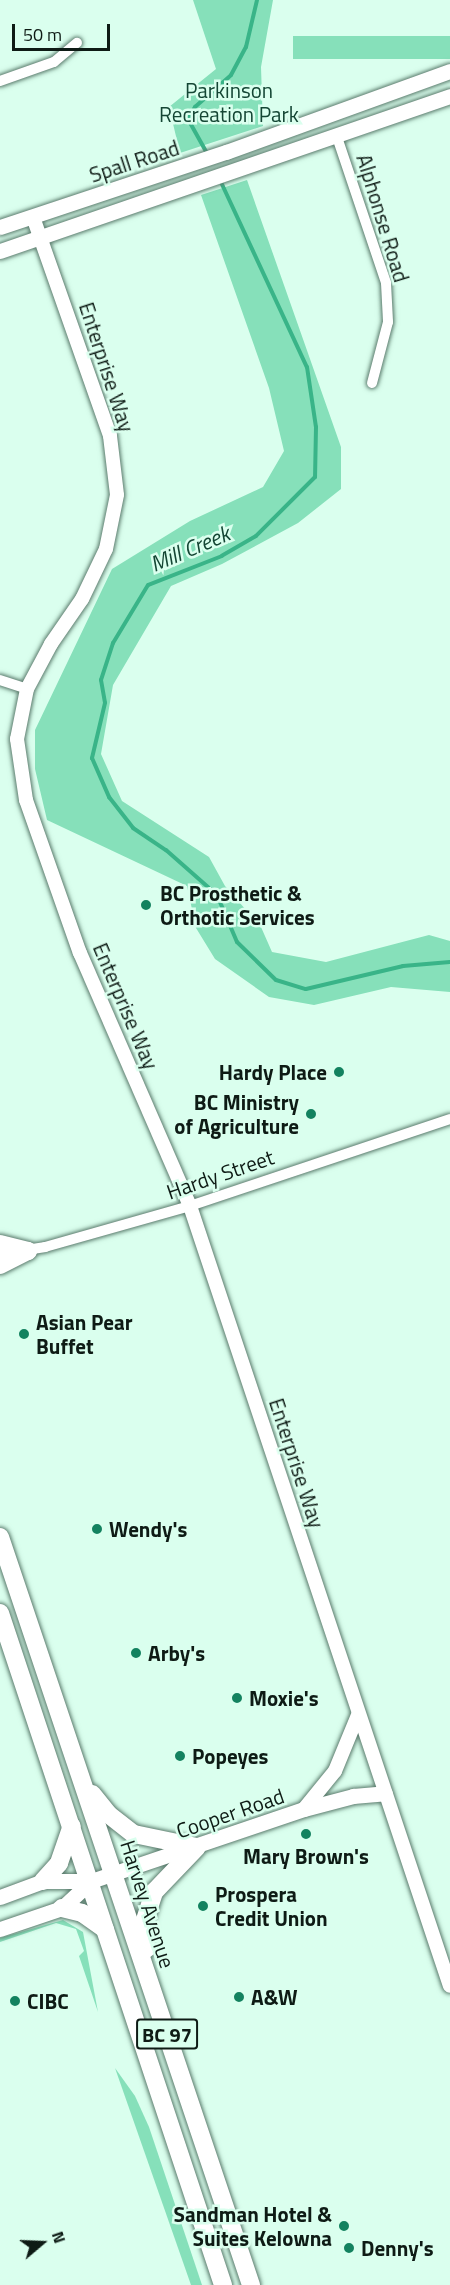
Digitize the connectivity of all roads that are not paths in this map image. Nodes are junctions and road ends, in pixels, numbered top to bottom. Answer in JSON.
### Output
{"nodes":[{"id":1,"x":77,"y":43,"type":"dead end"},
{"id":2,"x":450,"y":70,"type":"edge"},
{"id":3,"x":0,"y":81,"type":"edge"},
{"id":4,"x":450,"y":96,"type":"edge"},
{"id":5,"x":336,"y":134,"type":"junction"},
{"id":6,"x":33,"y":216,"type":"junction"},
{"id":7,"x":0,"y":227,"type":"edge"},
{"id":8,"x":42,"y":238,"type":"junction"},
{"id":9,"x":0,"y":251,"type":"edge"},
{"id":10,"x":372,"y":383,"type":"dead end"},
{"id":11,"x":0,"y":680,"type":"edge"},
{"id":12,"x":27,"y":689,"type":"junction"},
{"id":13,"x":450,"y":1119,"type":"edge"},
{"id":14,"x":190,"y":1206,"type":"junction"},
{"id":15,"x":0,"y":1244,"type":"edge"},
{"id":16,"x":28,"y":1251,"type":"junction"},
{"id":17,"x":0,"y":1254,"type":"edge"},
{"id":18,"x":0,"y":1265,"type":"edge"},
{"id":19,"x":0,"y":1537,"type":"edge"},
{"id":20,"x":0,"y":1613,"type":"edge"},
{"id":21,"x":358,"y":1715,"type":"junction"},
{"id":22,"x":84,"y":1784,"type":"junction"},
{"id":23,"x":385,"y":1794,"type":"junction"},
{"id":24,"x":304,"y":1809,"type":"junction"},
{"id":25,"x":72,"y":1826,"type":"junction"},
{"id":26,"x":196,"y":1847,"type":"junction"},
{"id":27,"x":114,"y":1874,"type":"junction"},
{"id":28,"x":43,"y":1881,"type":"junction"},
{"id":29,"x":91,"y":1881,"type":"junction"},
{"id":30,"x":0,"y":1897,"type":"edge"},
{"id":31,"x":62,"y":1908,"type":"junction"},
{"id":32,"x":0,"y":1929,"type":"edge"},
{"id":33,"x":105,"y":1929,"type":"junction"},
{"id":34,"x":149,"y":1980,"type":"junction"},
{"id":35,"x":450,"y":1986,"type":"edge"},
{"id":36,"x":223,"y":2285,"type":"edge"},
{"id":37,"x":251,"y":2285,"type":"edge"}],
"edges":[{"from":1,"to":3,"type":"street"},
{"from":2,"to":6,"type":"main road","name":"Spall Road"},
{"from":4,"to":5,"type":"main road","name":"Spall Road"},
{"from":5,"to":8,"type":"main road","name":"Spall Road"},
{"from":5,"to":10,"type":"street","name":"Alphonse Road"},
{"from":6,"to":7,"type":"main road","name":"Spall Road"},
{"from":6,"to":8,"type":"street","name":"Enterprise Way"},
{"from":8,"to":9,"type":"main road","name":"Spall Road"},
{"from":8,"to":12,"type":"street","name":"Enterprise Way"},
{"from":11,"to":12,"type":"street"},
{"from":12,"to":14,"type":"street","name":"Enterprise Way"},
{"from":13,"to":14,"type":"street","name":"Hardy Street"},
{"from":14,"to":16,"type":"street","name":"Hardy Street"},
{"from":14,"to":21,"type":"street","name":"Enterprise Way"},
{"from":15,"to":16,"type":"highway"},
{"from":16,"to":17,"type":"street","name":"Hardy Street"},
{"from":16,"to":18,"type":"highway"},
{"from":19,"to":22,"type":"highway","name":"Harvey Avenue","number":"BC 97"},
{"from":20,"to":25,"type":"highway","number":"BC 97"},
{"from":21,"to":23,"type":"street","name":"Enterprise Way"},
{"from":21,"to":24,"type":"street"},
{"from":22,"to":26,"type":"highway"},
{"from":22,"to":27,"type":"highway","name":"Harvey Avenue","number":"BC 97"},
{"from":23,"to":24,"type":"main road","name":"Cooper Road"},
{"from":23,"to":35,"type":"street","name":"Enterprise Way"},
{"from":24,"to":26,"type":"main road","name":"Cooper Road"},
{"from":25,"to":28,"type":"highway"},
{"from":25,"to":29,"type":"highway","number":"BC 97"},
{"from":26,"to":27,"type":"main road","name":"Cooper Road"},
{"from":26,"to":34,"type":"highway"},
{"from":27,"to":29,"type":"main road","name":"Cooper Road"},
{"from":27,"to":34,"type":"highway","name":"Harvey Avenue","number":"BC 97"},
{"from":28,"to":29,"type":"main road","name":"Cooper Road"},
{"from":28,"to":30,"type":"main road","name":"Cooper Road"},
{"from":29,"to":31,"type":"main road","name":"Cooper Road"},
{"from":29,"to":33,"type":"highway","number":"BC 97"},
{"from":31,"to":32,"type":"main road","name":"Cooper Road"},
{"from":31,"to":33,"type":"highway"},
{"from":33,"to":36,"type":"highway","number":"BC 97"},
{"from":34,"to":37,"type":"highway","name":"Harvey Avenue","number":"BC 97"}]}
